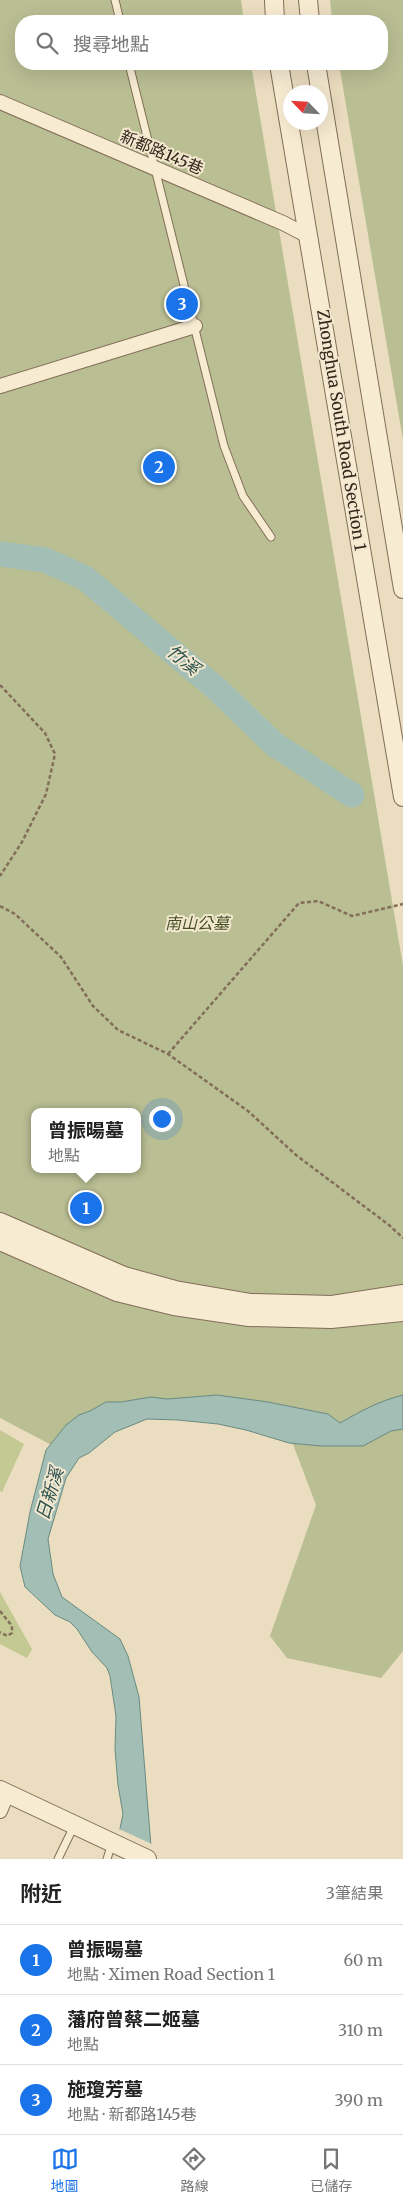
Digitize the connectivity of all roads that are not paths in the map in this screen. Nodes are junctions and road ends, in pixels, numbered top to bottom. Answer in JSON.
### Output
{"nodes":[{"id":1,"x":115,"y":0,"type":"edge"},
{"id":2,"x":274,"y":0,"type":"edge"},
{"id":3,"x":308,"y":0,"type":"edge"},
{"id":4,"x":119,"y":15,"type":"edge"},
{"id":5,"x":275,"y":15,"type":"edge"},
{"id":6,"x":309,"y":15,"type":"edge"},
{"id":7,"x":130,"y":70,"type":"edge"},
{"id":8,"x":281,"y":70,"type":"edge"},
{"id":9,"x":317,"y":70,"type":"edge"},
{"id":10,"x":0,"y":102,"type":"edge"},
{"id":11,"x":155,"y":168,"type":"junction"},
{"id":12,"x":310,"y":237,"type":"junction"},
{"id":13,"x":195,"y":326,"type":"junction"},
{"id":14,"x":0,"y":386,"type":"edge"},
{"id":15,"x":271,"y":537,"type":"dead end"},
{"id":16,"x":403,"y":589,"type":"edge"},
{"id":17,"x":403,"y":797,"type":"edge"},
{"id":18,"x":0,"y":1222,"type":"edge"},
{"id":19,"x":0,"y":1241,"type":"edge"},
{"id":20,"x":403,"y":1294,"type":"edge"},
{"id":21,"x":403,"y":1312,"type":"edge"},
{"id":22,"x":4,"y":1792,"type":"edge"},
{"id":23,"x":0,"y":1811,"type":"edge"},
{"id":24,"x":74,"y":1826,"type":"junction"},
{"id":25,"x":111,"y":1849,"type":"edge"},
{"id":26,"x":58,"y":1859,"type":"edge"},
{"id":27,"x":147,"y":1859,"type":"edge"}],
"edges":[{"from":1,"to":4,"type":"lane"},
{"from":2,"to":5,"type":"street"},
{"from":3,"to":6,"type":"street"},
{"from":7,"to":11,"type":"lane"},
{"from":8,"to":12,"type":"street","name":"Zhonghua South Road Section 1"},
{"from":9,"to":16,"type":"street"},
{"from":10,"to":11,"type":"street","name":"新都路145巷"},
{"from":11,"to":12,"type":"street","name":"新都路145巷"},
{"from":11,"to":13,"type":"lane"},
{"from":12,"to":17,"type":"street","name":"Zhonghua South Road Section 1"},
{"from":13,"to":14,"type":"street"},
{"from":13,"to":15,"type":"lane"},
{"from":18,"to":20,"type":"street"},
{"from":19,"to":21,"type":"street"},
{"from":22,"to":23,"type":"street"},
{"from":22,"to":24,"type":"street"},
{"from":24,"to":25,"type":"street"},
{"from":24,"to":26,"type":"lane"},
{"from":25,"to":27,"type":"street"}]}
